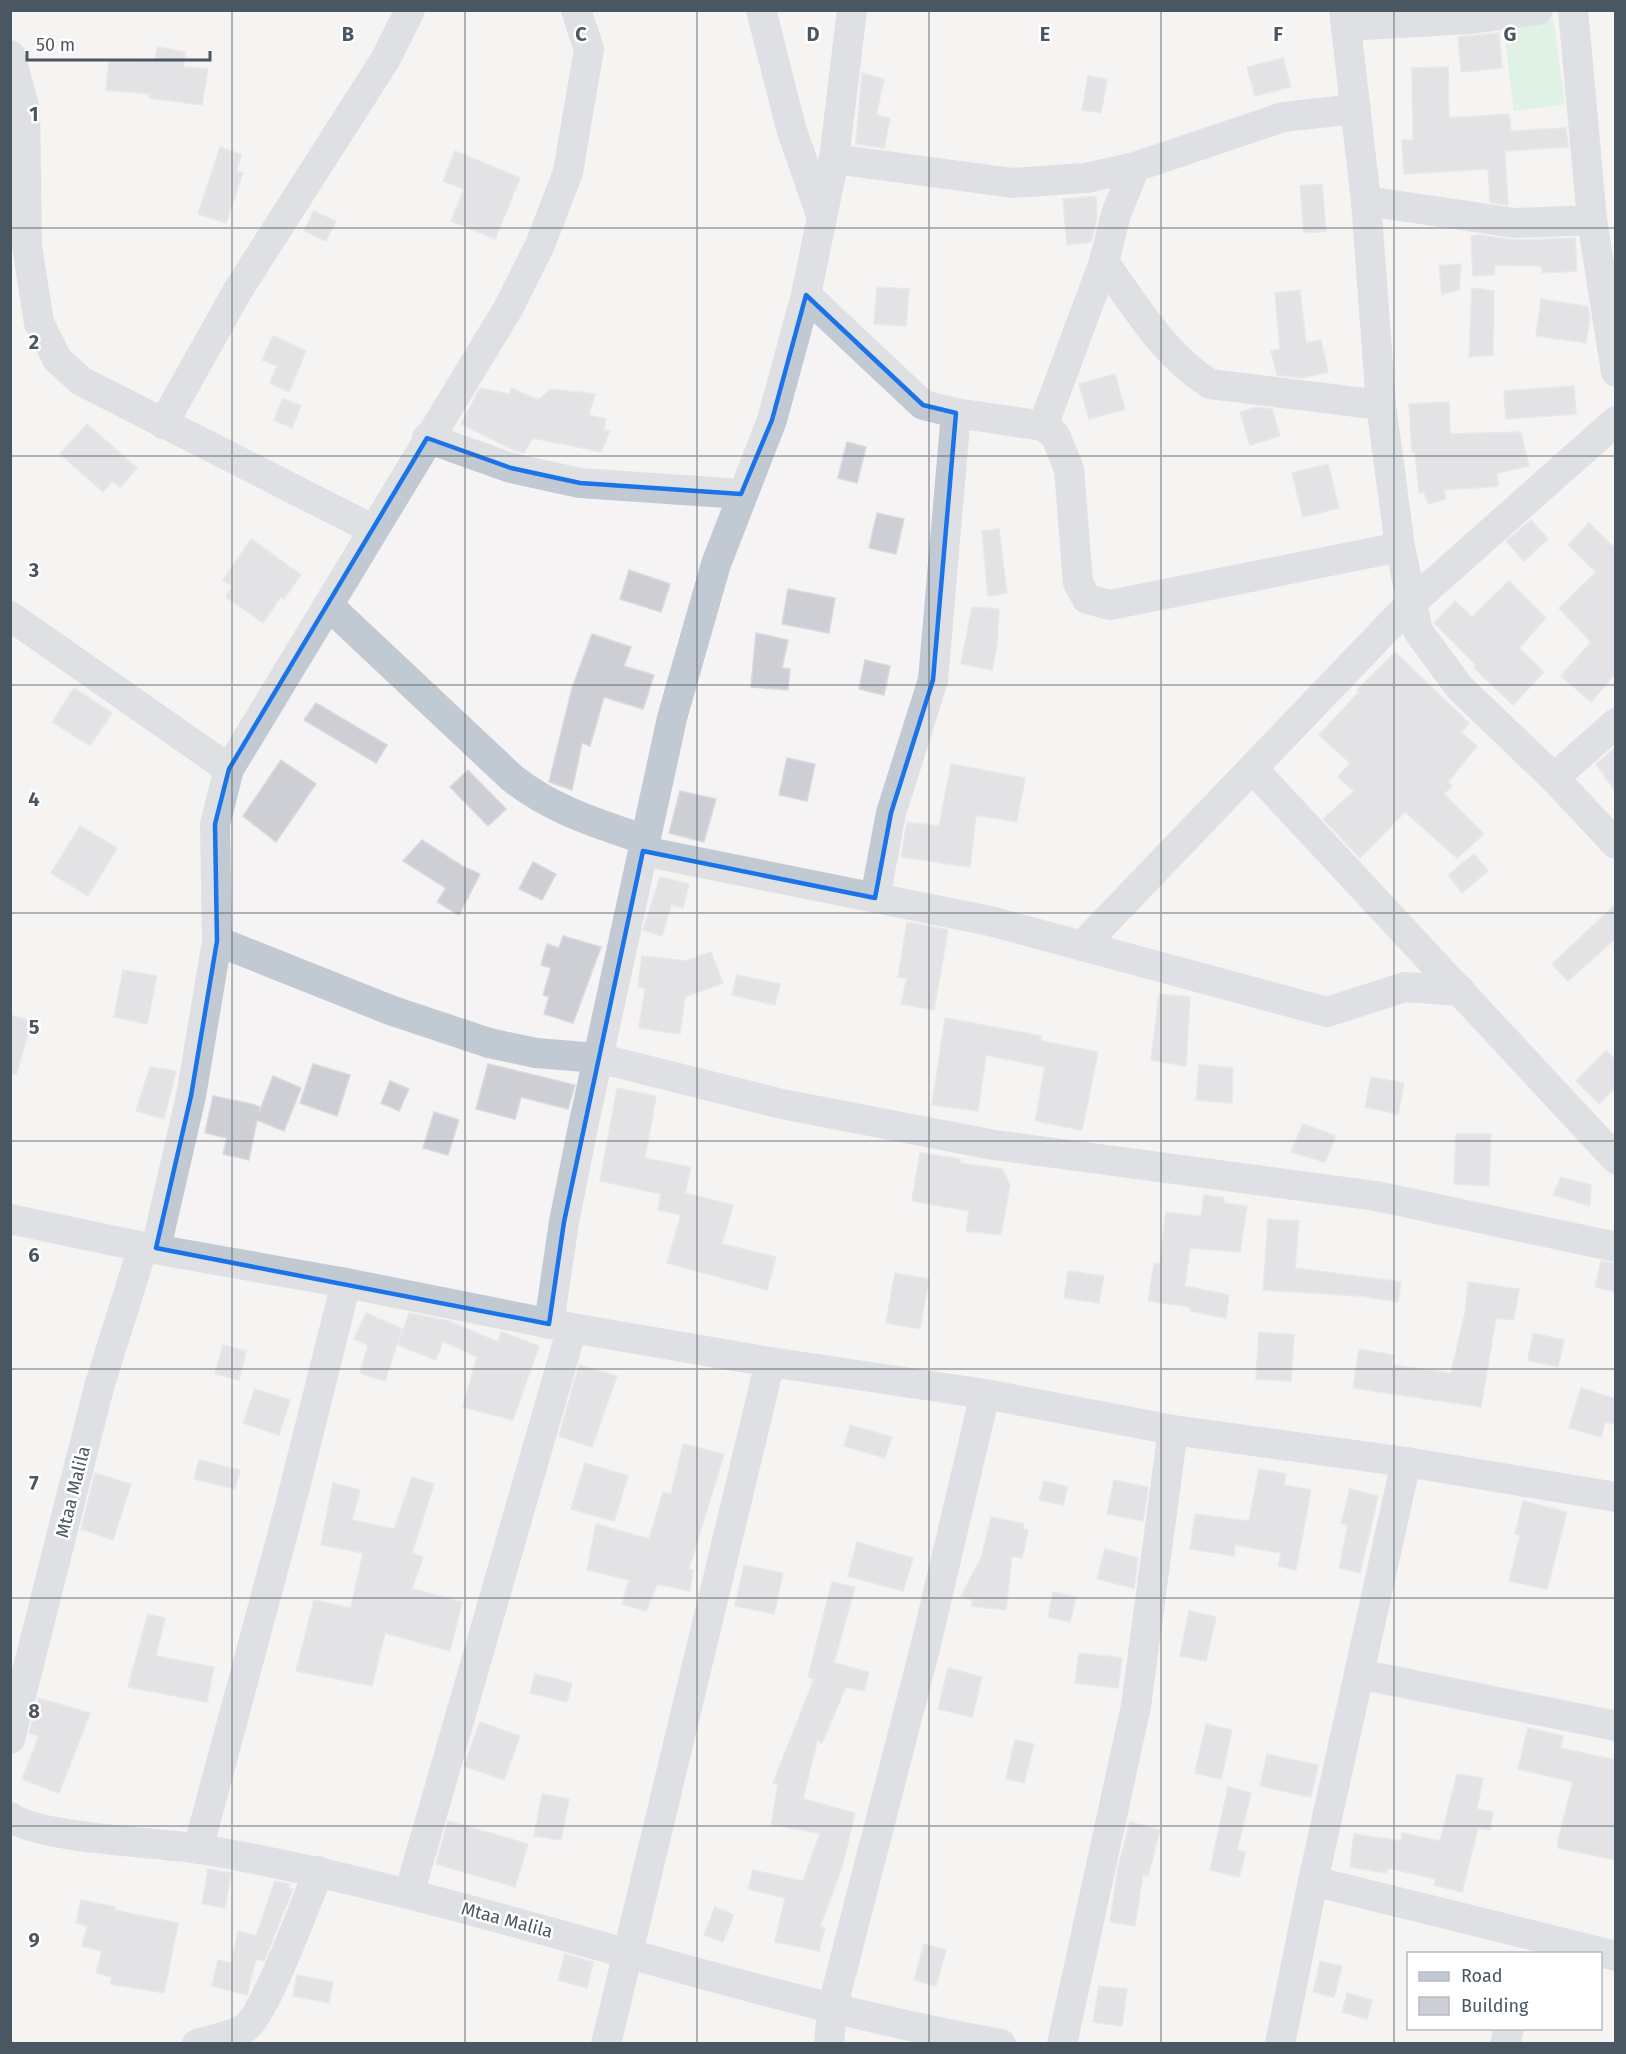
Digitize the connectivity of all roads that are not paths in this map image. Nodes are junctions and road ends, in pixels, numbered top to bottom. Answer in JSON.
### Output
{"nodes":[{"id":1,"x":410,"y":10,"type":"edge"},
{"id":2,"x":576,"y":10,"type":"edge"},
{"id":3,"x":761,"y":10,"type":"edge"},
{"id":4,"x":852,"y":10,"type":"edge"},
{"id":5,"x":1538,"y":10,"type":"edge"},
{"id":6,"x":1573,"y":10,"type":"edge"},
{"id":7,"x":1470,"y":15,"type":"edge"},
{"id":8,"x":1345,"y":18,"type":"edge"},
{"id":9,"x":10,"y":55,"type":"edge"},
{"id":10,"x":1356,"y":108,"type":"junction"},
{"id":11,"x":834,"y":159,"type":"junction"},
{"id":12,"x":1135,"y":167,"type":"junction"},
{"id":13,"x":1366,"y":201,"type":"junction"},
{"id":14,"x":823,"y":220,"type":"junction"},
{"id":15,"x":1592,"y":220,"type":"junction"},
{"id":16,"x":1104,"y":262,"type":"junction"},
{"id":17,"x":806,"y":295,"type":"junction"},
{"id":18,"x":1616,"y":372,"type":"edge"},
{"id":19,"x":1381,"y":405,"type":"junction"},
{"id":20,"x":956,"y":413,"type":"junction"},
{"id":21,"x":1616,"y":421,"type":"edge"},
{"id":22,"x":163,"y":424,"type":"junction"},
{"id":23,"x":1044,"y":426,"type":"junction"},
{"id":24,"x":428,"y":438,"type":"junction"},
{"id":25,"x":741,"y":494,"type":"junction"},
{"id":26,"x":372,"y":529,"type":"junction"},
{"id":27,"x":1400,"y":547,"type":"junction"},
{"id":28,"x":1411,"y":603,"type":"junction"},
{"id":29,"x":329,"y":606,"type":"junction"},
{"id":30,"x":10,"y":616,"type":"edge"},
{"id":31,"x":1616,"y":723,"type":"edge"},
{"id":32,"x":1253,"y":769,"type":"junction"},
{"id":33,"x":229,"y":770,"type":"junction"},
{"id":34,"x":1554,"y":778,"type":"junction"},
{"id":35,"x":1616,"y":844,"type":"edge"},
{"id":36,"x":644,"y":845,"type":"junction"},
{"id":37,"x":875,"y":898,"type":"junction"},
{"id":38,"x":217,"y":941,"type":"junction"},
{"id":39,"x":1082,"y":945,"type":"junction"},
{"id":40,"x":1461,"y":991,"type":"junction"},
{"id":41,"x":598,"y":1058,"type":"junction"},
{"id":42,"x":1616,"y":1159,"type":"edge"},
{"id":43,"x":10,"y":1219,"type":"edge"},
{"id":44,"x":1616,"y":1247,"type":"edge"},
{"id":45,"x":149,"y":1248,"type":"junction"},
{"id":46,"x":346,"y":1283,"type":"junction"},
{"id":47,"x":561,"y":1326,"type":"junction"},
{"id":48,"x":770,"y":1362,"type":"junction"},
{"id":49,"x":985,"y":1394,"type":"junction"},
{"id":50,"x":1173,"y":1430,"type":"junction"},
{"id":51,"x":1406,"y":1462,"type":"junction"},
{"id":52,"x":1616,"y":1497,"type":"edge"},
{"id":53,"x":22,"y":1648,"type":"edge"},
{"id":54,"x":1359,"y":1674,"type":"junction"},
{"id":55,"x":1616,"y":1726,"type":"edge"},
{"id":56,"x":10,"y":1739,"type":"edge"},
{"id":57,"x":10,"y":1817,"type":"edge"},
{"id":58,"x":198,"y":1849,"type":"junction"},
{"id":59,"x":319,"y":1871,"type":"junction"},
{"id":60,"x":1313,"y":1881,"type":"junction"},
{"id":61,"x":409,"y":1894,"type":"junction"},
{"id":62,"x":1527,"y":1944,"type":"edge"},
{"id":63,"x":627,"y":1952,"type":"junction"},
{"id":64,"x":1586,"y":1952,"type":"edge"},
{"id":65,"x":832,"y":2009,"type":"junction"},
{"id":66,"x":197,"y":2043,"type":"edge"},
{"id":67,"x":606,"y":2043,"type":"edge"},
{"id":68,"x":829,"y":2043,"type":"edge"},
{"id":69,"x":1001,"y":2043,"type":"edge"},
{"id":70,"x":1062,"y":2043,"type":"edge"},
{"id":71,"x":1280,"y":2043,"type":"edge"}],
"edges":[{"from":1,"to":22,"type":"street"},
{"from":2,"to":24,"type":"street","name":"Mtaa Malila"},
{"from":3,"to":14,"type":"street"},
{"from":4,"to":11,"type":"street"},
{"from":5,"to":7,"type":"street"},
{"from":6,"to":15,"type":"street"},
{"from":7,"to":8,"type":"street"},
{"from":8,"to":10,"type":"street"},
{"from":9,"to":22,"type":"street"},
{"from":10,"to":12,"type":"street"},
{"from":10,"to":13,"type":"street"},
{"from":11,"to":12,"type":"street"},
{"from":11,"to":14,"type":"street"},
{"from":12,"to":16,"type":"street"},
{"from":13,"to":15,"type":"street"},
{"from":13,"to":19,"type":"street"},
{"from":14,"to":17,"type":"street"},
{"from":15,"to":18,"type":"street"},
{"from":16,"to":19,"type":"street"},
{"from":16,"to":23,"type":"street"},
{"from":17,"to":20,"type":"street"},
{"from":17,"to":25,"type":"street"},
{"from":19,"to":27,"type":"street"},
{"from":20,"to":23,"type":"street"},
{"from":20,"to":37,"type":"street"},
{"from":21,"to":28,"type":"street"},
{"from":22,"to":26,"type":"street"},
{"from":23,"to":27,"type":"street"},
{"from":24,"to":25,"type":"street"},
{"from":24,"to":26,"type":"street","name":"Mtaa Malila"},
{"from":25,"to":36,"type":"street"},
{"from":26,"to":29,"type":"street","name":"Mtaa Malila"},
{"from":27,"to":28,"type":"street"},
{"from":28,"to":32,"type":"street"},
{"from":28,"to":34,"type":"street"},
{"from":29,"to":33,"type":"street","name":"Mtaa Malila"},
{"from":29,"to":36,"type":"street"},
{"from":30,"to":33,"type":"street"},
{"from":31,"to":34,"type":"street"},
{"from":32,"to":39,"type":"street"},
{"from":32,"to":40,"type":"street"},
{"from":33,"to":38,"type":"street","name":"Mtaa Malila"},
{"from":34,"to":35,"type":"street"},
{"from":36,"to":37,"type":"street"},
{"from":36,"to":41,"type":"street"},
{"from":37,"to":39,"type":"street"},
{"from":38,"to":41,"type":"street"},
{"from":38,"to":45,"type":"street","name":"Mtaa Malila"},
{"from":39,"to":40,"type":"street"},
{"from":40,"to":42,"type":"street"},
{"from":41,"to":44,"type":"street"},
{"from":41,"to":47,"type":"street"},
{"from":43,"to":45,"type":"street"},
{"from":45,"to":46,"type":"street"},
{"from":45,"to":53,"type":"street","name":"Mtaa Malila"},
{"from":46,"to":47,"type":"street"},
{"from":46,"to":58,"type":"street"},
{"from":47,"to":48,"type":"street"},
{"from":47,"to":61,"type":"street"},
{"from":48,"to":49,"type":"street"},
{"from":48,"to":63,"type":"street"},
{"from":49,"to":50,"type":"street"},
{"from":49,"to":65,"type":"street"},
{"from":50,"to":51,"type":"street"},
{"from":50,"to":70,"type":"street"},
{"from":51,"to":52,"type":"street"},
{"from":51,"to":54,"type":"street"},
{"from":53,"to":56,"type":"street","name":"Mtaa Malila"},
{"from":54,"to":55,"type":"street"},
{"from":54,"to":60,"type":"street"},
{"from":57,"to":58,"type":"street","name":"Mtaa Malila"},
{"from":58,"to":59,"type":"street","name":"Mtaa Malila"},
{"from":59,"to":61,"type":"street","name":"Mtaa Malila"},
{"from":59,"to":66,"type":"street"},
{"from":60,"to":62,"type":"street"},
{"from":60,"to":71,"type":"street"},
{"from":61,"to":63,"type":"street","name":"Mtaa Malila"},
{"from":62,"to":64,"type":"street"},
{"from":63,"to":65,"type":"street","name":"Mtaa Malila"},
{"from":63,"to":67,"type":"street"},
{"from":65,"to":68,"type":"street"},
{"from":65,"to":69,"type":"street","name":"Mtaa Malila"}]}
